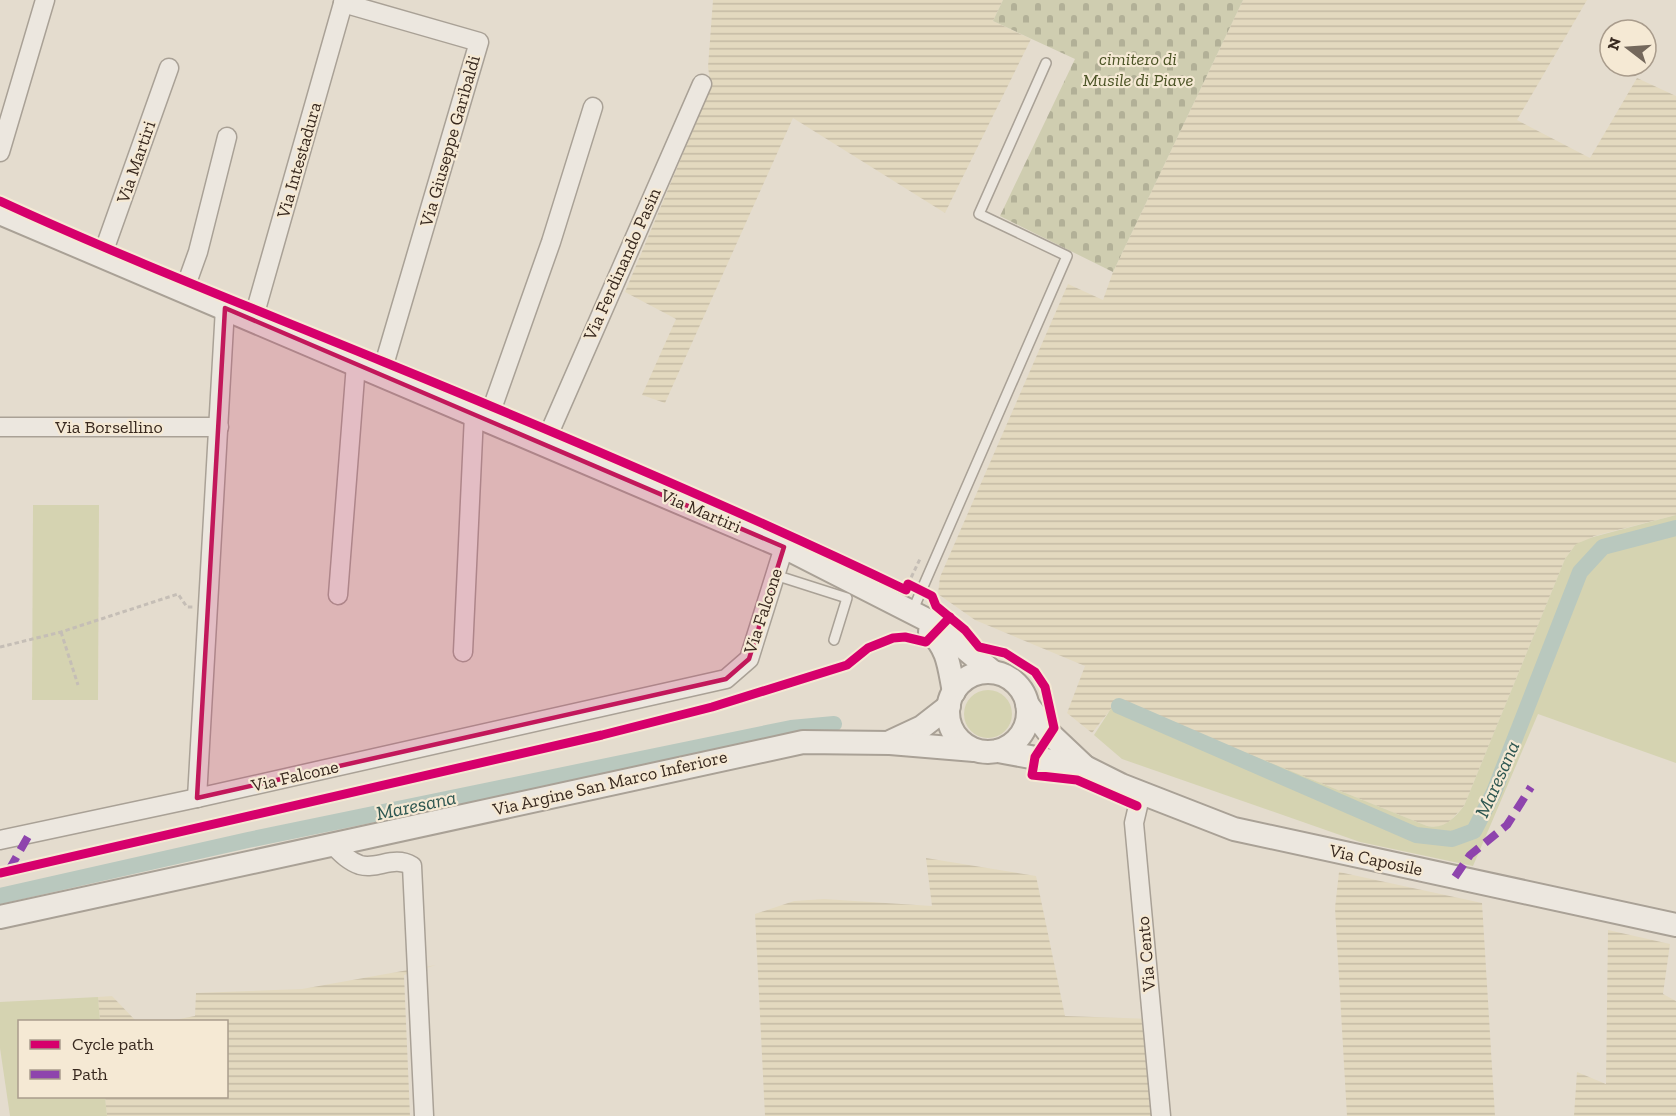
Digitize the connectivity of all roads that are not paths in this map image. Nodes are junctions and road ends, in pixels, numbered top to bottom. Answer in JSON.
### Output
{"nodes":[{"id":1,"x":45,"y":0,"type":"edge"},
{"id":2,"x":344,"y":2,"type":"edge"},
{"id":3,"x":1046,"y":63,"type":"dead end"},
{"id":4,"x":169,"y":68,"type":"dead end"},
{"id":5,"x":702,"y":84,"type":"dead end"},
{"id":6,"x":593,"y":107,"type":"dead end"},
{"id":7,"x":227,"y":137,"type":"dead end"},
{"id":8,"x":0,"y":152,"type":"edge"},
{"id":9,"x":0,"y":213,"type":"edge"},
{"id":10,"x":102,"y":256,"type":"junction"},
{"id":11,"x":184,"y":291,"type":"junction"},
{"id":12,"x":225,"y":308,"type":"junction"},
{"id":13,"x":253,"y":320,"type":"junction"},
{"id":14,"x":356,"y":364,"type":"junction"},
{"id":15,"x":381,"y":375,"type":"junction"},
{"id":16,"x":481,"y":417,"type":"junction"},
{"id":17,"x":0,"y":427,"type":"edge"},
{"id":18,"x":219,"y":427,"type":"junction"},
{"id":19,"x":544,"y":445,"type":"junction"},
{"id":20,"x":784,"y":547,"type":"junction"},
{"id":21,"x":775,"y":575,"type":"junction"},
{"id":22,"x":339,"y":595,"type":"dead end"},
{"id":23,"x":918,"y":616,"type":"junction"},
{"id":24,"x":834,"y":640,"type":"dead end"},
{"id":25,"x":462,"y":652,"type":"dead end"},
{"id":26,"x":993,"y":672,"type":"junction"},
{"id":27,"x":951,"y":699,"type":"junction"},
{"id":28,"x":1028,"y":704,"type":"junction"},
{"id":29,"x":890,"y":743,"type":"junction"},
{"id":30,"x":974,"y":750,"type":"junction"},
{"id":31,"x":998,"y":751,"type":"junction"},
{"id":32,"x":1085,"y":767,"type":"junction"},
{"id":33,"x":1141,"y":793,"type":"junction"},
{"id":34,"x":198,"y":798,"type":"junction"},
{"id":35,"x":0,"y":840,"type":"edge"},
{"id":36,"x":332,"y":844,"type":"junction"},
{"id":37,"x":0,"y":917,"type":"edge"},
{"id":38,"x":1676,"y":925,"type":"edge"},
{"id":39,"x":424,"y":1116,"type":"edge"},
{"id":40,"x":1161,"y":1116,"type":"edge"}],
"edges":[{"from":1,"to":8,"type":"street"},
{"from":2,"to":13,"type":"street","name":"Via Intestadura"},
{"from":2,"to":15,"type":"street","name":"Via Giuseppe Garibaldi"},
{"from":3,"to":23,"type":"lane"},
{"from":4,"to":10,"type":"street","name":"Via Martiri"},
{"from":5,"to":19,"type":"street","name":"Via Ferdinando Pasin"},
{"from":6,"to":16,"type":"street"},
{"from":7,"to":11,"type":"street"},
{"from":9,"to":10,"type":"street","name":"Via Martiri"},
{"from":10,"to":11,"type":"street","name":"Via Martiri"},
{"from":11,"to":12,"type":"street","name":"Via Martiri"},
{"from":12,"to":13,"type":"street","name":"Via Martiri"},
{"from":12,"to":18,"type":"street"},
{"from":13,"to":14,"type":"street","name":"Via Martiri"},
{"from":14,"to":15,"type":"street","name":"Via Martiri"},
{"from":14,"to":22,"type":"street"},
{"from":15,"to":16,"type":"street","name":"Via Martiri"},
{"from":16,"to":19,"type":"street","name":"Via Martiri"},
{"from":16,"to":25,"type":"street"},
{"from":17,"to":18,"type":"street","name":"Via Borsellino"},
{"from":18,"to":34,"type":"street"},
{"from":19,"to":20,"type":"street","name":"Via Martiri"},
{"from":20,"to":21,"type":"street","name":"Via Falcone"},
{"from":20,"to":23,"type":"street","name":"Via Martiri"},
{"from":21,"to":24,"type":"lane"},
{"from":21,"to":34,"type":"street","name":"Via Falcone"},
{"from":23,"to":26,"type":"street","name":"Via Martiri"},
{"from":23,"to":27,"type":"street","name":"Via Martiri"},
{"from":26,"to":27,"type":"street","name":"Via Argine San Marco Inferiore"},
{"from":26,"to":28,"type":"street"},
{"from":27,"to":29,"type":"street","name":"Via Argine San Marco Inferiore"},
{"from":27,"to":30,"type":"street"},
{"from":28,"to":31,"type":"street"},
{"from":28,"to":32,"type":"street","name":"Via Caposile"},
{"from":29,"to":30,"type":"street","name":"Via Argine San Marco Inferiore"},
{"from":29,"to":36,"type":"street","name":"Via Argine San Marco Inferiore"},
{"from":30,"to":31,"type":"street","name":"Via Argine San Marco Inferiore"},
{"from":31,"to":32,"type":"street","name":"Via Caposile"},
{"from":32,"to":33,"type":"street","name":"Via Caposile"},
{"from":33,"to":38,"type":"street","name":"Via Caposile"},
{"from":33,"to":40,"type":"street","name":"Via Cento"},
{"from":34,"to":35,"type":"street"},
{"from":36,"to":37,"type":"street","name":"Via Argine San Marco Inferiore"},
{"from":36,"to":39,"type":"street"}]}
